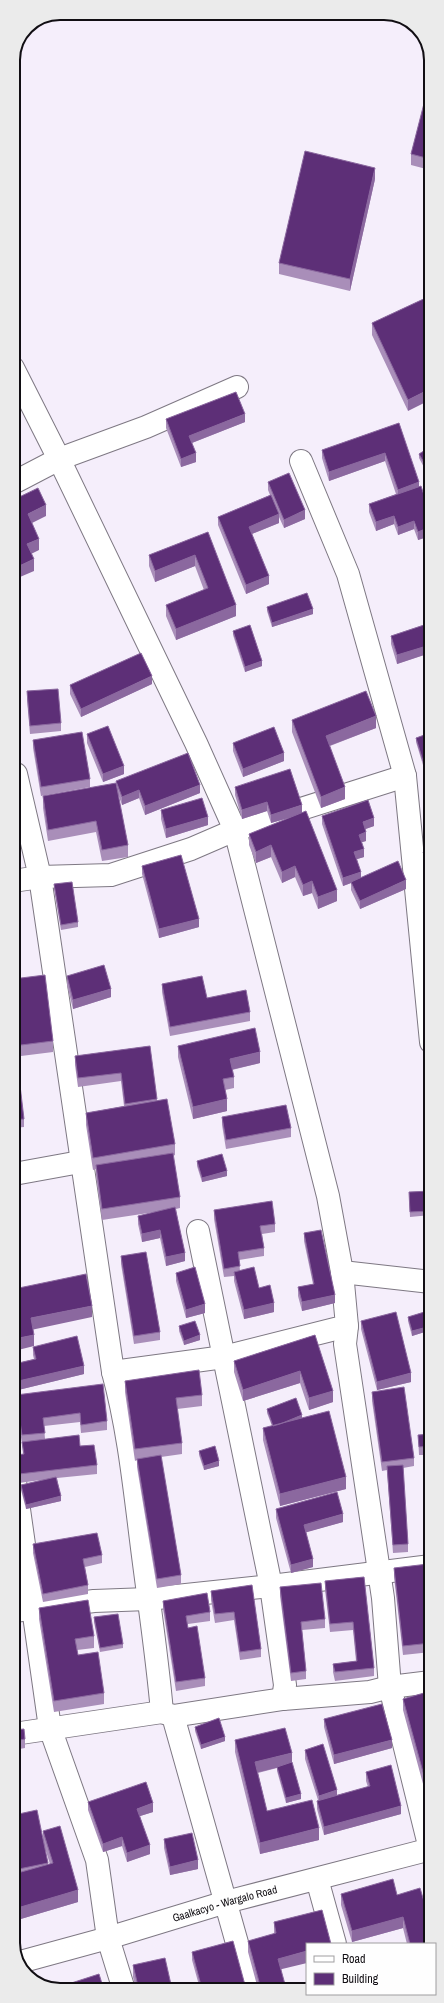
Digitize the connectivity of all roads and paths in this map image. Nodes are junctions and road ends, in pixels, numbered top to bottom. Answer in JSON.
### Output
{"nodes":[{"id":1,"x":20,"y":382,"type":"edge"},
{"id":2,"x":237,"y":387,"type":"dead end"},
{"id":3,"x":59,"y":459,"type":"junction"},
{"id":4,"x":301,"y":461,"type":"dead end"},
{"id":5,"x":20,"y":479,"type":"edge"},
{"id":6,"x":405,"y":776,"type":"junction"},
{"id":7,"x":20,"y":791,"type":"edge"},
{"id":8,"x":235,"y":830,"type":"junction"},
{"id":9,"x":40,"y":877,"type":"junction"},
{"id":10,"x":20,"y":880,"type":"edge"},
{"id":11,"x":424,"y":970,"type":"edge"},
{"id":12,"x":80,"y":1162,"type":"junction"},
{"id":13,"x":20,"y":1173,"type":"edge"},
{"id":14,"x":198,"y":1230,"type":"dead end"},
{"id":15,"x":342,"y":1272,"type":"junction"},
{"id":16,"x":424,"y":1281,"type":"edge"},
{"id":17,"x":347,"y":1326,"type":"junction"},
{"id":18,"x":224,"y":1357,"type":"junction"},
{"id":19,"x":113,"y":1372,"type":"junction"},
{"id":20,"x":20,"y":1565,"type":"edge"},
{"id":21,"x":424,"y":1567,"type":"edge"},
{"id":22,"x":378,"y":1571,"type":"junction"},
{"id":23,"x":271,"y":1586,"type":"junction"},
{"id":24,"x":148,"y":1599,"type":"junction"},
{"id":25,"x":23,"y":1610,"type":"edge"},
{"id":26,"x":424,"y":1683,"type":"edge"},
{"id":27,"x":390,"y":1687,"type":"junction"},
{"id":28,"x":283,"y":1699,"type":"junction"},
{"id":29,"x":168,"y":1714,"type":"junction"},
{"id":30,"x":50,"y":1728,"type":"junction"},
{"id":31,"x":20,"y":1733,"type":"edge"},
{"id":32,"x":424,"y":1821,"type":"edge"},
{"id":33,"x":424,"y":1851,"type":"edge"},
{"id":34,"x":317,"y":1879,"type":"junction"},
{"id":35,"x":226,"y":1902,"type":"junction"},
{"id":36,"x":108,"y":1938,"type":"junction"},
{"id":37,"x":335,"y":1943,"type":"edge"},
{"id":38,"x":24,"y":1961,"type":"edge"},
{"id":39,"x":122,"y":1983,"type":"edge"},
{"id":40,"x":248,"y":1983,"type":"edge"}],
"edges":[{"from":1,"to":3,"type":"street"},
{"from":2,"to":3,"type":"street"},
{"from":3,"to":5,"type":"street"},
{"from":3,"to":8,"type":"street"},
{"from":4,"to":6,"type":"street"},
{"from":6,"to":8,"type":"street"},
{"from":6,"to":11,"type":"street"},
{"from":7,"to":9,"type":"street"},
{"from":8,"to":9,"type":"street"},
{"from":8,"to":15,"type":"street"},
{"from":9,"to":10,"type":"street"},
{"from":9,"to":12,"type":"street"},
{"from":12,"to":13,"type":"street"},
{"from":12,"to":19,"type":"street"},
{"from":14,"to":18,"type":"street"},
{"from":15,"to":16,"type":"street"},
{"from":15,"to":17,"type":"street"},
{"from":17,"to":18,"type":"street"},
{"from":17,"to":22,"type":"street"},
{"from":18,"to":19,"type":"street"},
{"from":18,"to":23,"type":"street"},
{"from":19,"to":24,"type":"street"},
{"from":20,"to":25,"type":"street"},
{"from":21,"to":22,"type":"street"},
{"from":22,"to":23,"type":"street"},
{"from":22,"to":27,"type":"street"},
{"from":23,"to":24,"type":"street"},
{"from":23,"to":28,"type":"street"},
{"from":24,"to":25,"type":"street"},
{"from":24,"to":29,"type":"street"},
{"from":25,"to":30,"type":"street"},
{"from":26,"to":27,"type":"street"},
{"from":27,"to":28,"type":"street"},
{"from":27,"to":32,"type":"street"},
{"from":28,"to":29,"type":"street"},
{"from":29,"to":30,"type":"street"},
{"from":29,"to":35,"type":"street"},
{"from":30,"to":31,"type":"street"},
{"from":30,"to":36,"type":"street"},
{"from":33,"to":34,"type":"street","name":"Gaalkacyo - Wargalo Road"},
{"from":34,"to":35,"type":"street","name":"Gaalkacyo - Wargalo Road"},
{"from":34,"to":37,"type":"street"},
{"from":35,"to":36,"type":"street","name":"Gaalkacyo - Wargalo Road"},
{"from":35,"to":40,"type":"street"},
{"from":36,"to":38,"type":"street","name":"Gaalkacyo - Wargalo Road"},
{"from":36,"to":39,"type":"street"}]}
